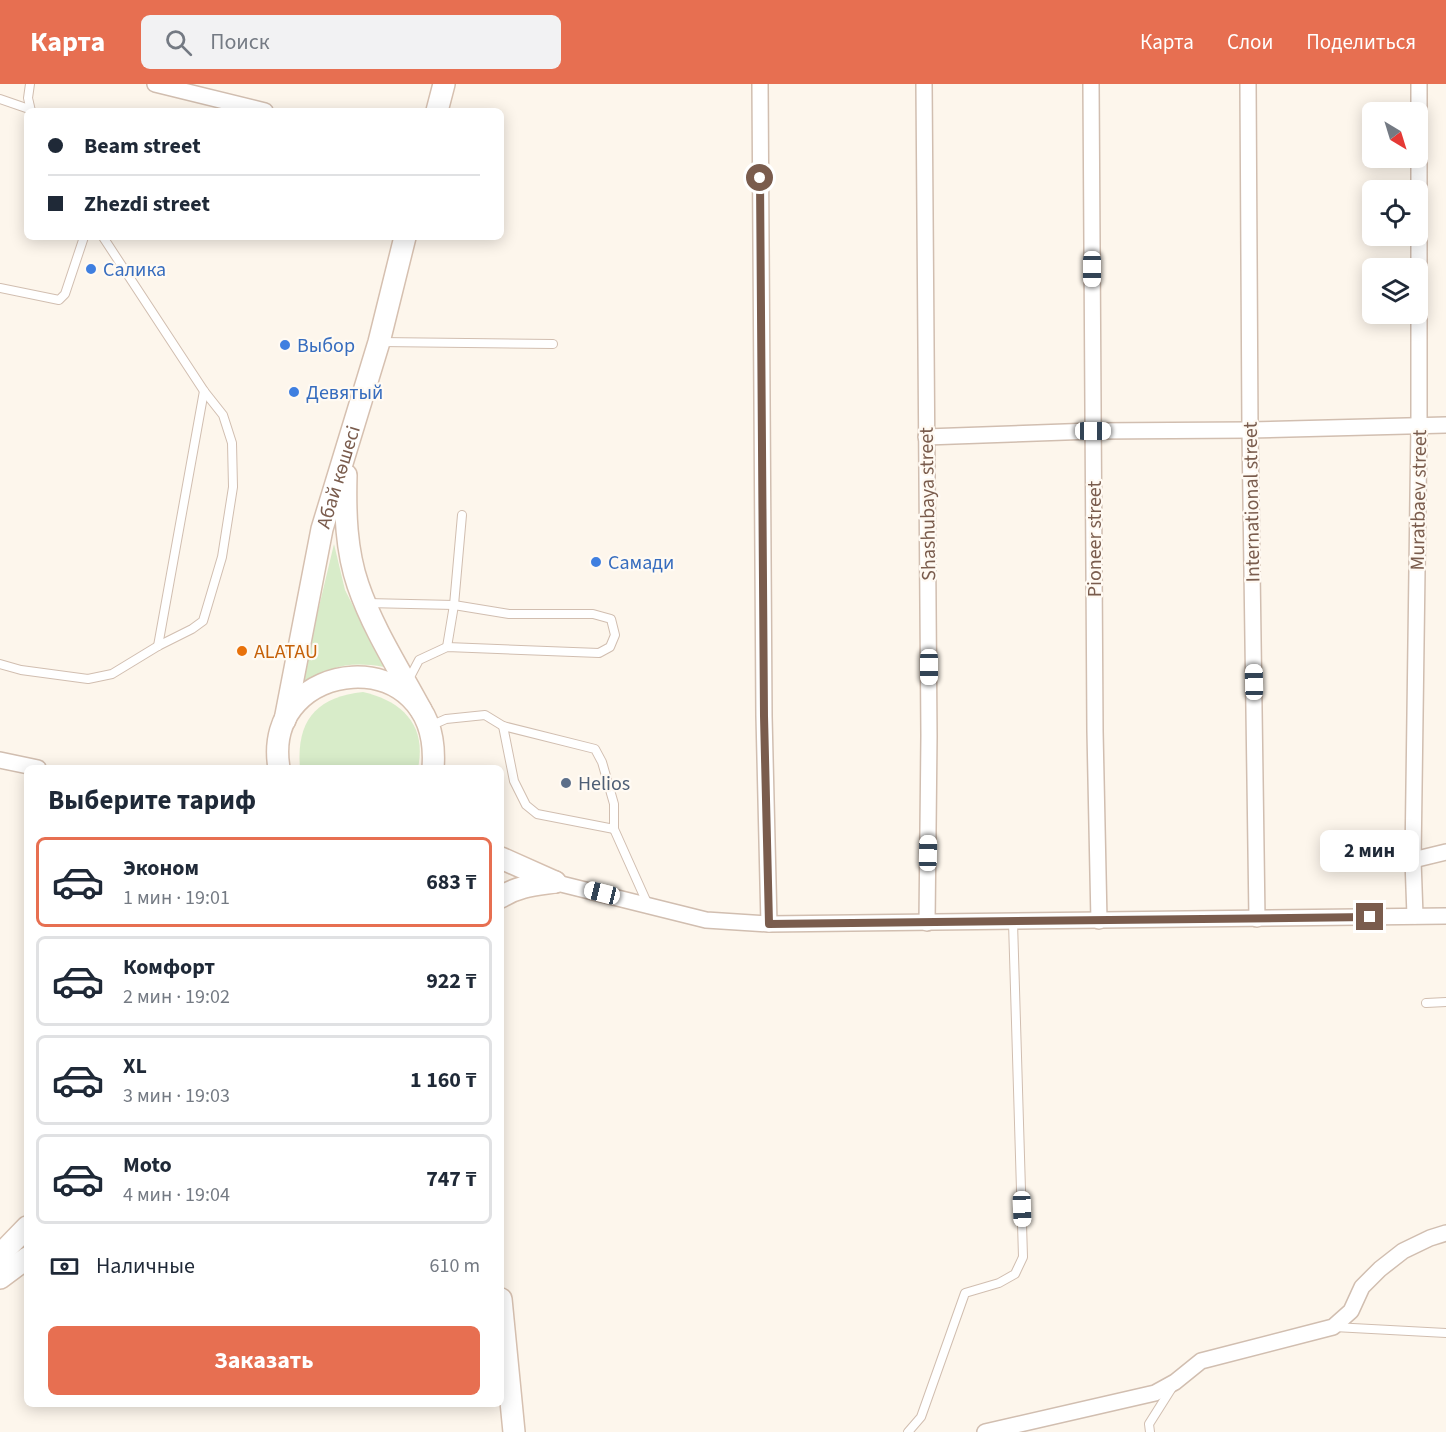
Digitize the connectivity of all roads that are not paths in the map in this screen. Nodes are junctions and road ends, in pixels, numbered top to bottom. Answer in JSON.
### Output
{"nodes":[{"id":1,"x":30,"y":84,"type":"edge"},
{"id":2,"x":155,"y":84,"type":"edge"},
{"id":3,"x":444,"y":84,"type":"edge"},
{"id":4,"x":760,"y":84,"type":"edge"},
{"id":5,"x":924,"y":84,"type":"edge"},
{"id":6,"x":1091,"y":84,"type":"edge"},
{"id":7,"x":1248,"y":84,"type":"edge"},
{"id":8,"x":1419,"y":84,"type":"edge"},
{"id":9,"x":0,"y":99,"type":"edge"},
{"id":10,"x":25,"y":108,"type":"edge"},
{"id":11,"x":30,"y":108,"type":"edge"},
{"id":12,"x":253,"y":108,"type":"edge"},
{"id":13,"x":438,"y":108,"type":"edge"},
{"id":14,"x":83,"y":240,"type":"edge"},
{"id":15,"x":105,"y":240,"type":"edge"},
{"id":16,"x":404,"y":240,"type":"edge"},
{"id":17,"x":0,"y":288,"type":"edge"},
{"id":18,"x":379,"y":342,"type":"junction"},
{"id":19,"x":553,"y":344,"type":"dead end"},
{"id":20,"x":204,"y":391,"type":"junction"},
{"id":21,"x":1419,"y":425,"type":"junction"},
{"id":22,"x":1446,"y":425,"type":"edge"},
{"id":23,"x":1250,"y":430,"type":"junction"},
{"id":24,"x":1093,"y":431,"type":"junction"},
{"id":25,"x":926,"y":437,"type":"junction"},
{"id":26,"x":348,"y":447,"type":"junction"},
{"id":27,"x":462,"y":515,"type":"dead end"},
{"id":28,"x":365,"y":603,"type":"junction"},
{"id":29,"x":454,"y":605,"type":"junction"},
{"id":30,"x":158,"y":646,"type":"junction"},
{"id":31,"x":447,"y":647,"type":"junction"},
{"id":32,"x":0,"y":664,"type":"edge"},
{"id":33,"x":407,"y":684,"type":"junction"},
{"id":34,"x":425,"y":718,"type":"junction"},
{"id":35,"x":285,"y":720,"type":"junction"},
{"id":36,"x":503,"y":726,"type":"junction"},
{"id":37,"x":278,"y":744,"type":"junction"},
{"id":38,"x":0,"y":760,"type":"edge"},
{"id":39,"x":437,"y":763,"type":"edge"},
{"id":40,"x":24,"y":765,"type":"edge"},
{"id":41,"x":272,"y":765,"type":"edge"},
{"id":42,"x":279,"y":765,"type":"edge"},
{"id":43,"x":614,"y":829,"type":"junction"},
{"id":44,"x":1446,"y":852,"type":"edge"},
{"id":45,"x":504,"y":859,"type":"edge"},
{"id":46,"x":1413,"y":860,"type":"junction"},
{"id":47,"x":504,"y":870,"type":"edge"},
{"id":48,"x":555,"y":882,"type":"junction"},
{"id":49,"x":504,"y":895,"type":"edge"},
{"id":50,"x":648,"y":905,"type":"junction"},
{"id":51,"x":1414,"y":916,"type":"junction"},
{"id":52,"x":1446,"y":916,"type":"edge"},
{"id":53,"x":1257,"y":919,"type":"junction"},
{"id":54,"x":1099,"y":921,"type":"junction"},
{"id":55,"x":1013,"y":922,"type":"junction"},
{"id":56,"x":927,"y":923,"type":"junction"},
{"id":57,"x":769,"y":924,"type":"junction"},
{"id":58,"x":1446,"y":1002,"type":"edge"},
{"id":59,"x":1426,"y":1003,"type":"dead end"},
{"id":60,"x":24,"y":1230,"type":"edge"},
{"id":61,"x":1446,"y":1233,"type":"edge"},
{"id":62,"x":0,"y":1255,"type":"edge"},
{"id":63,"x":24,"y":1260,"type":"edge"},
{"id":64,"x":0,"y":1278,"type":"edge"},
{"id":65,"x":1333,"y":1327,"type":"junction"},
{"id":66,"x":504,"y":1330,"type":"edge"},
{"id":67,"x":1446,"y":1333,"type":"edge"},
{"id":68,"x":1175,"y":1382,"type":"junction"},
{"id":69,"x":514,"y":1432,"type":"edge"},
{"id":70,"x":908,"y":1432,"type":"edge"},
{"id":71,"x":985,"y":1432,"type":"edge"},
{"id":72,"x":1150,"y":1432,"type":"edge"}],
"edges":[{"from":1,"to":11,"type":"lane"},
{"from":2,"to":12,"type":"street"},
{"from":3,"to":13,"type":"main road"},
{"from":4,"to":57,"type":"street"},
{"from":5,"to":25,"type":"street","name":"Shashubaya street"},
{"from":6,"to":24,"type":"street","name":"Pioneer street"},
{"from":7,"to":23,"type":"street","name":"International street"},
{"from":8,"to":21,"type":"street","name":"Muratbaev street"},
{"from":9,"to":10,"type":"lane"},
{"from":14,"to":17,"type":"lane"},
{"from":15,"to":20,"type":"lane"},
{"from":16,"to":18,"type":"main road","name":"Абай көшесі"},
{"from":18,"to":19,"type":"lane"},
{"from":18,"to":26,"type":"main road","name":"Абай көшесі"},
{"from":20,"to":30,"type":"lane"},
{"from":20,"to":30,"type":"lane"},
{"from":21,"to":22,"type":"street"},
{"from":21,"to":23,"type":"street"},
{"from":21,"to":46,"type":"street","name":"Muratbaev street"},
{"from":23,"to":24,"type":"street"},
{"from":23,"to":53,"type":"street","name":"International street"},
{"from":24,"to":25,"type":"street"},
{"from":24,"to":54,"type":"street","name":"Pioneer street"},
{"from":25,"to":56,"type":"street","name":"Shashubaya street"},
{"from":26,"to":28,"type":"main road"},
{"from":26,"to":35,"type":"main road","name":"Абай көшесі"},
{"from":27,"to":29,"type":"lane"},
{"from":28,"to":29,"type":"lane"},
{"from":28,"to":33,"type":"main road"},
{"from":29,"to":31,"type":"lane"},
{"from":29,"to":31,"type":"lane"},
{"from":30,"to":32,"type":"lane"},
{"from":31,"to":33,"type":"lane"},
{"from":33,"to":34,"type":"main road"},
{"from":34,"to":35,"type":"main road"},
{"from":34,"to":36,"type":"lane"},
{"from":34,"to":39,"type":"main road"},
{"from":35,"to":37,"type":"main road","name":"Абай көшесі"},
{"from":36,"to":43,"type":"lane"},
{"from":36,"to":43,"type":"lane"},
{"from":37,"to":41,"type":"main road"},
{"from":37,"to":42,"type":"main road"},
{"from":38,"to":40,"type":"street"},
{"from":43,"to":50,"type":"lane"},
{"from":44,"to":46,"type":"street"},
{"from":45,"to":48,"type":"main road"},
{"from":46,"to":51,"type":"street","name":"Muratbaev street"},
{"from":47,"to":48,"type":"street"},
{"from":48,"to":49,"type":"main road"},
{"from":48,"to":50,"type":"street"},
{"from":50,"to":57,"type":"street"},
{"from":51,"to":52,"type":"street"},
{"from":51,"to":53,"type":"street"},
{"from":53,"to":54,"type":"street"},
{"from":54,"to":55,"type":"street"},
{"from":55,"to":56,"type":"street"},
{"from":55,"to":70,"type":"lane"},
{"from":56,"to":57,"type":"street"},
{"from":58,"to":59,"type":"lane"},
{"from":60,"to":62,"type":"main road"},
{"from":61,"to":65,"type":"street"},
{"from":63,"to":64,"type":"main road"},
{"from":65,"to":67,"type":"lane"},
{"from":65,"to":68,"type":"street"},
{"from":66,"to":69,"type":"main road"},
{"from":68,"to":71,"type":"street"},
{"from":68,"to":72,"type":"lane"}]}
